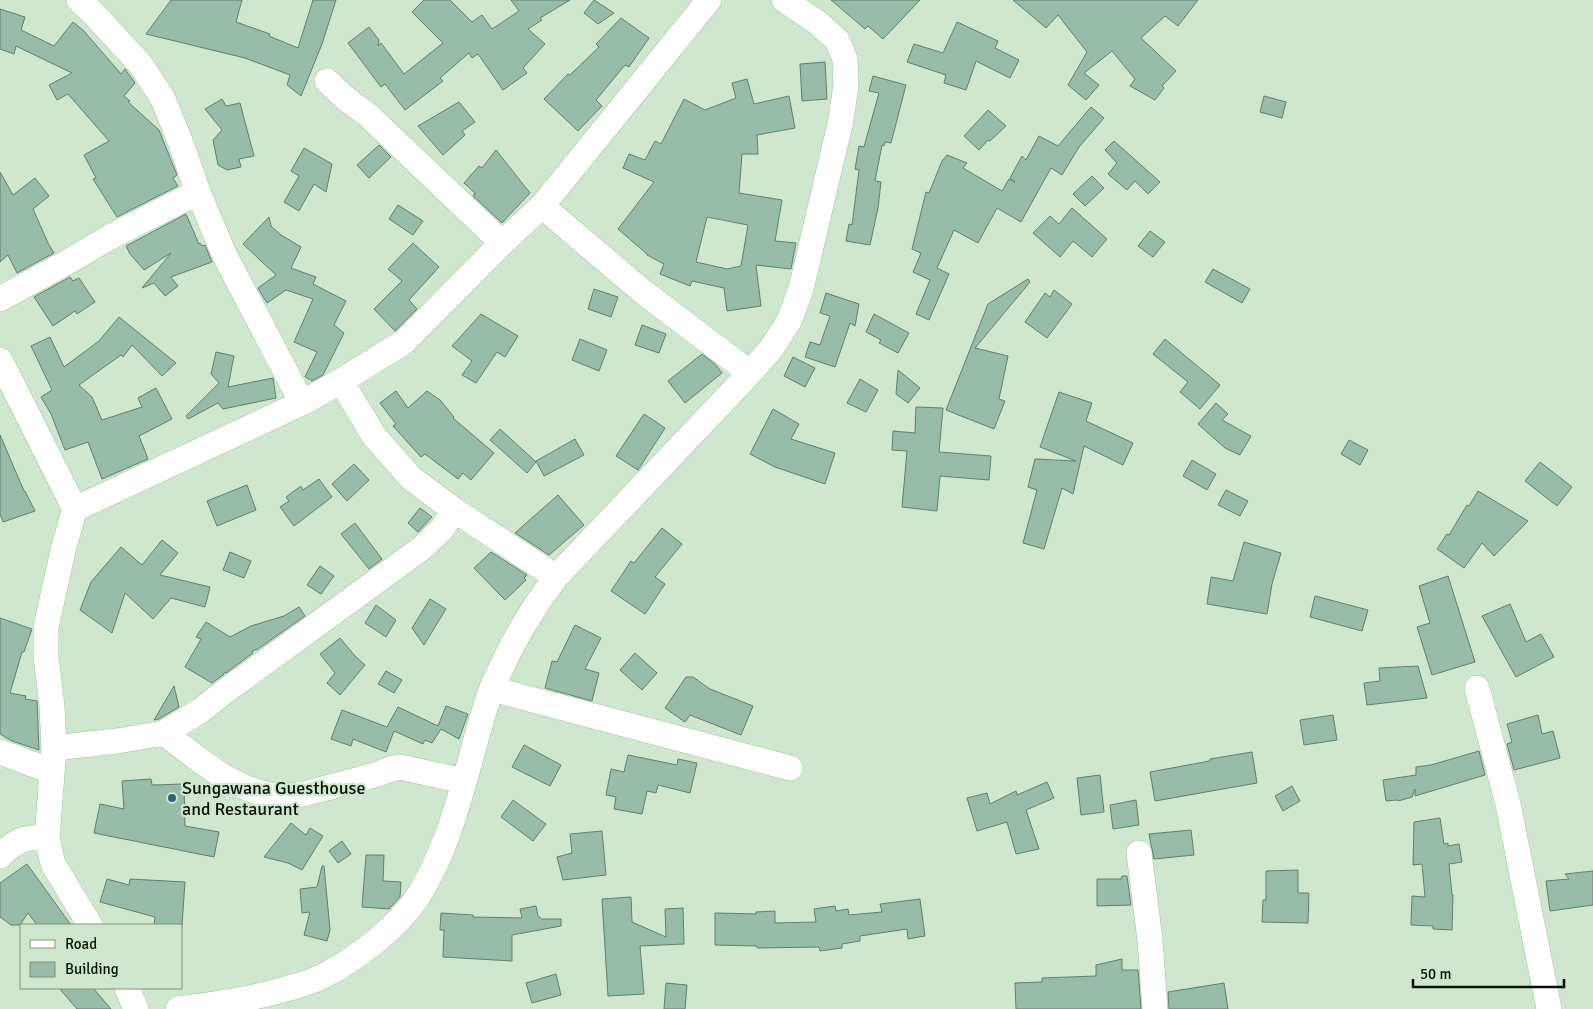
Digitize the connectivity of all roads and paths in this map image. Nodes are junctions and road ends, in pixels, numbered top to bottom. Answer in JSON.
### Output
{"nodes":[{"id":1,"x":79,"y":0,"type":"edge"},
{"id":2,"x":709,"y":0,"type":"edge"},
{"id":3,"x":784,"y":0,"type":"edge"},
{"id":4,"x":326,"y":81,"type":"dead end"},
{"id":5,"x":198,"y":192,"type":"junction"},
{"id":6,"x":542,"y":206,"type":"junction"},
{"id":7,"x":502,"y":243,"type":"junction"},
{"id":8,"x":0,"y":299,"type":"edge"},
{"id":9,"x":0,"y":360,"type":"edge"},
{"id":10,"x":750,"y":373,"type":"junction"},
{"id":11,"x":342,"y":382,"type":"junction"},
{"id":12,"x":302,"y":403,"type":"junction"},
{"id":13,"x":75,"y":509,"type":"junction"},
{"id":14,"x":454,"y":510,"type":"junction"},
{"id":15,"x":556,"y":577,"type":"junction"},
{"id":16,"x":1476,"y":688,"type":"dead end"},
{"id":17,"x":492,"y":689,"type":"junction"},
{"id":18,"x":164,"y":734,"type":"junction"},
{"id":19,"x":0,"y":752,"type":"edge"},
{"id":20,"x":52,"y":759,"type":"junction"},
{"id":21,"x":790,"y":768,"type":"dead end"},
{"id":22,"x":464,"y":781,"type":"junction"},
{"id":23,"x":47,"y":838,"type":"junction"},
{"id":24,"x":1139,"y":853,"type":"dead end"},
{"id":25,"x":0,"y":856,"type":"edge"},
{"id":26,"x":89,"y":924,"type":"edge"},
{"id":27,"x":127,"y":989,"type":"edge"},
{"id":28,"x":136,"y":1009,"type":"edge"},
{"id":29,"x":178,"y":1009,"type":"edge"},
{"id":30,"x":1155,"y":1009,"type":"edge"},
{"id":31,"x":1549,"y":1009,"type":"edge"}],
"edges":[{"from":1,"to":5,"type":"street"},
{"from":2,"to":6,"type":"street"},
{"from":3,"to":10,"type":"street"},
{"from":4,"to":7,"type":"street"},
{"from":5,"to":8,"type":"street"},
{"from":5,"to":12,"type":"street"},
{"from":6,"to":7,"type":"street"},
{"from":6,"to":10,"type":"street"},
{"from":7,"to":11,"type":"street"},
{"from":9,"to":13,"type":"street"},
{"from":10,"to":15,"type":"street"},
{"from":11,"to":12,"type":"street"},
{"from":11,"to":14,"type":"street"},
{"from":12,"to":13,"type":"street"},
{"from":13,"to":20,"type":"street"},
{"from":14,"to":15,"type":"street"},
{"from":14,"to":18,"type":"street"},
{"from":15,"to":17,"type":"street"},
{"from":16,"to":31,"type":"street"},
{"from":17,"to":21,"type":"street"},
{"from":17,"to":22,"type":"street"},
{"from":18,"to":20,"type":"street"},
{"from":18,"to":22,"type":"street"},
{"from":19,"to":20,"type":"street"},
{"from":20,"to":23,"type":"street"},
{"from":22,"to":29,"type":"street"},
{"from":23,"to":25,"type":"street"},
{"from":23,"to":26,"type":"street"},
{"from":24,"to":30,"type":"street"},
{"from":27,"to":28,"type":"street"}]}
